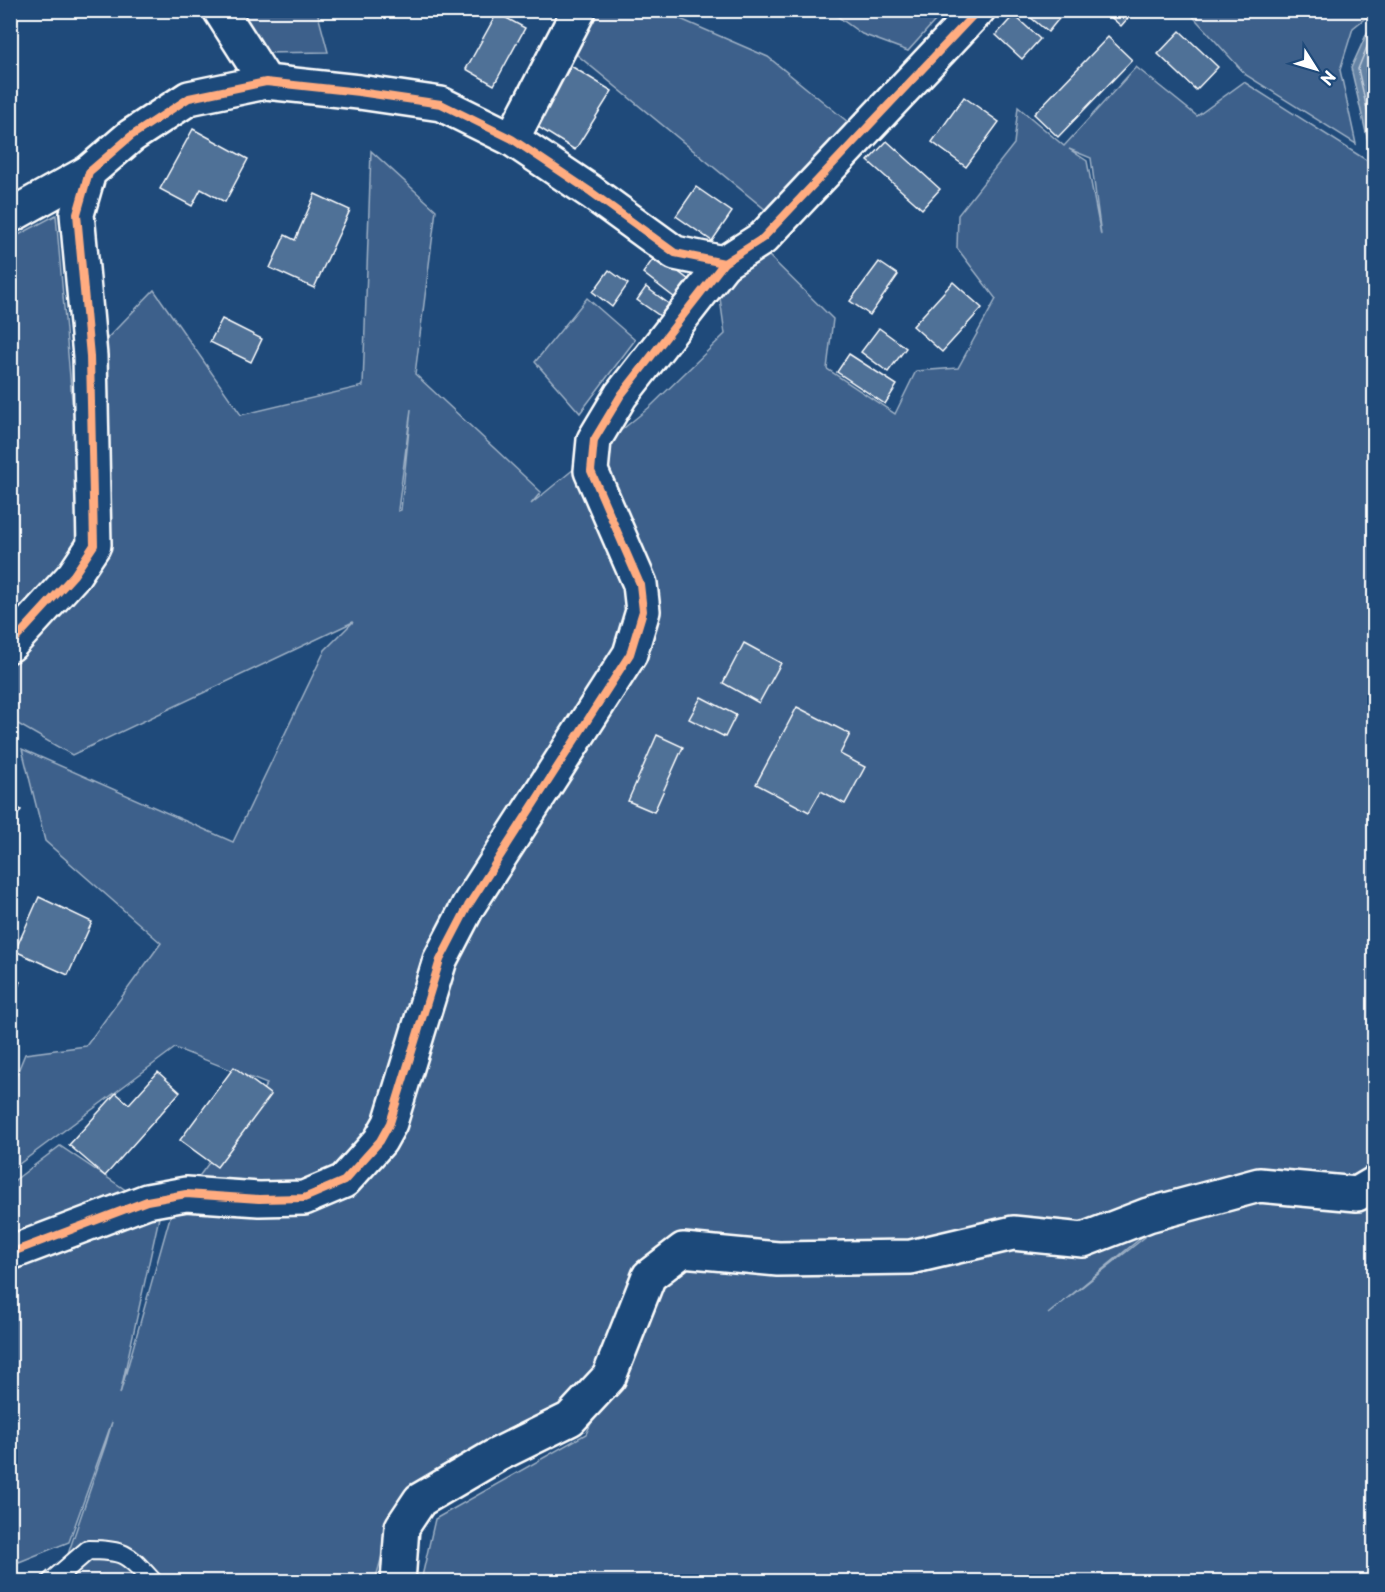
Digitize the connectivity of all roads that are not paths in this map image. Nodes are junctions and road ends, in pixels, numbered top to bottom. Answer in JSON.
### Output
{"nodes":[{"id":1,"x":220,"y":10,"type":"edge"},
{"id":2,"x":579,"y":10,"type":"edge"},
{"id":3,"x":978,"y":10,"type":"edge"},
{"id":4,"x":266,"y":82,"type":"junction"},
{"id":5,"x":512,"y":139,"type":"junction"},
{"id":6,"x":89,"y":172,"type":"junction"},
{"id":7,"x":10,"y":216,"type":"edge"},
{"id":8,"x":724,"y":263,"type":"junction"},
{"id":9,"x":10,"y":645,"type":"edge"},
{"id":10,"x":1374,"y":1184,"type":"edge"},
{"id":11,"x":10,"y":1253,"type":"edge"},
{"id":12,"x":51,"y":1581,"type":"edge"},
{"id":13,"x":153,"y":1581,"type":"edge"},
{"id":14,"x":398,"y":1581,"type":"edge"}],
"edges":[{"from":1,"to":4,"type":"street"},
{"from":2,"to":5,"type":"street"},
{"from":3,"to":8,"type":"street"},
{"from":4,"to":5,"type":"street"},
{"from":4,"to":6,"type":"street"},
{"from":5,"to":8,"type":"street"},
{"from":6,"to":7,"type":"street"},
{"from":6,"to":9,"type":"street"},
{"from":8,"to":11,"type":"street"},
{"from":10,"to":14,"type":"street"},
{"from":12,"to":13,"type":"lane"}]}
